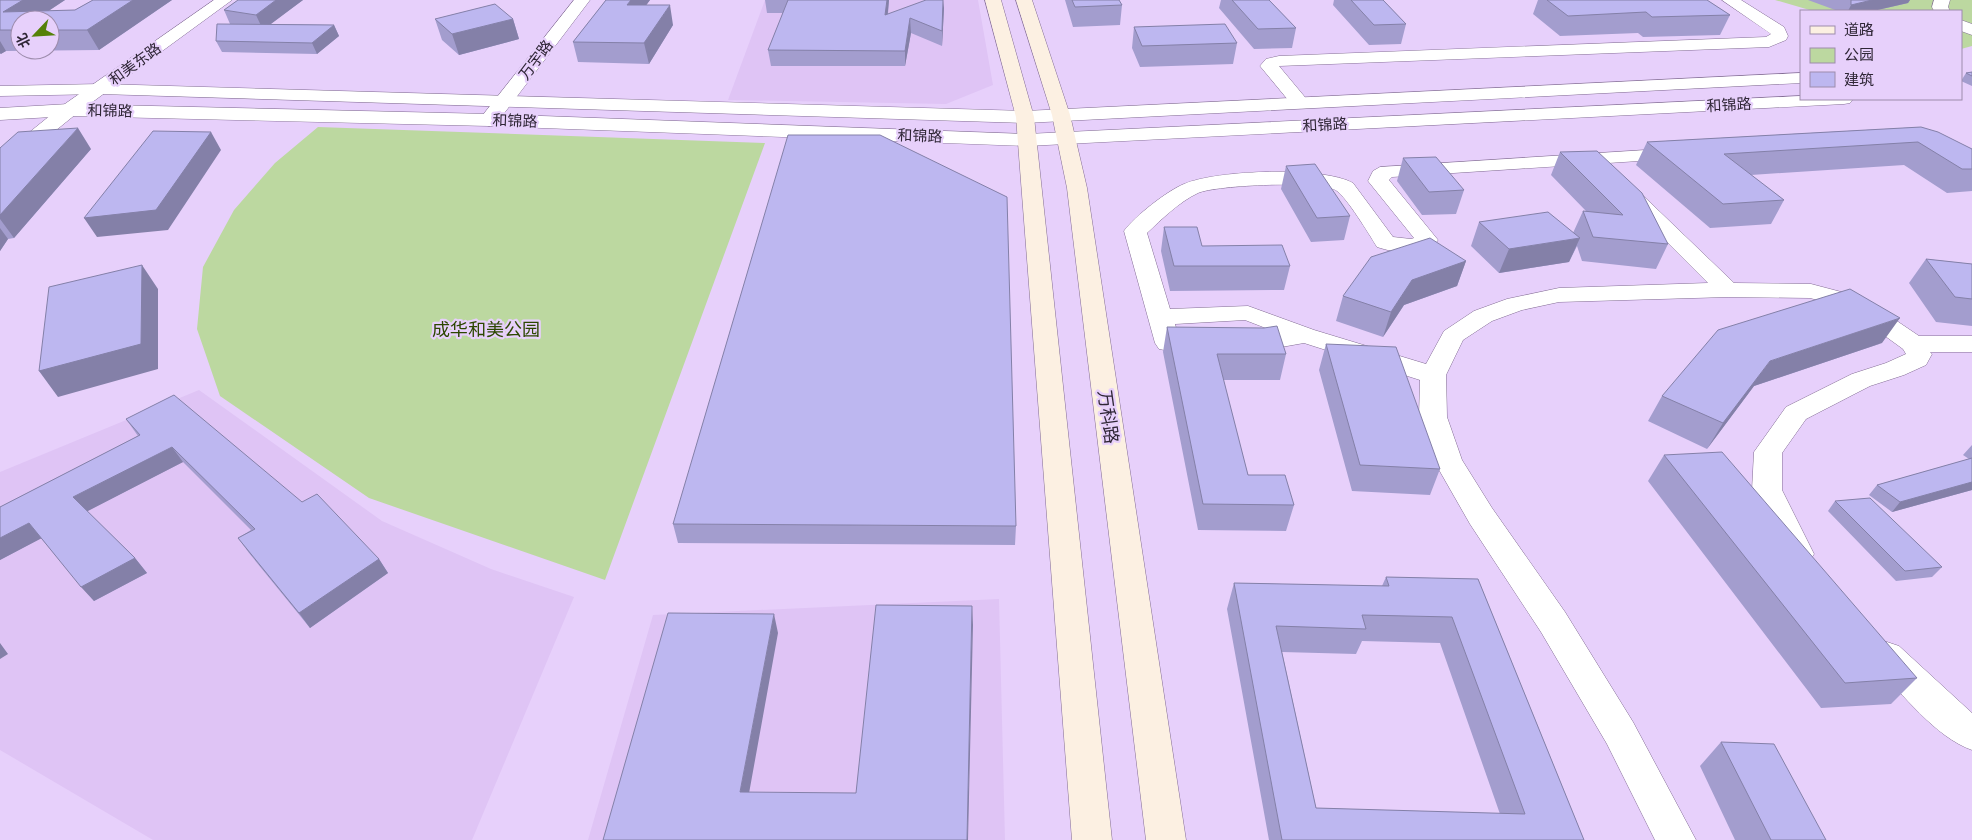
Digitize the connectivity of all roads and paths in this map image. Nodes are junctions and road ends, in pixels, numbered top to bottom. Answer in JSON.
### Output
{"nodes":[{"id":1,"x":224,"y":0,"type":"edge"},
{"id":2,"x":582,"y":0,"type":"edge"},
{"id":3,"x":993,"y":0,"type":"edge"},
{"id":4,"x":1024,"y":0,"type":"edge"},
{"id":5,"x":1730,"y":0,"type":"edge"},
{"id":6,"x":1799,"y":77,"type":"edge"},
{"id":7,"x":101,"y":89,"type":"junction"},
{"id":8,"x":0,"y":91,"type":"edge"},
{"id":9,"x":506,"y":100,"type":"junction"},
{"id":10,"x":1841,"y":100,"type":"edge"},
{"id":11,"x":1300,"y":102,"type":"junction"},
{"id":12,"x":69,"y":110,"type":"junction"},
{"id":13,"x":0,"y":114,"type":"edge"},
{"id":14,"x":489,"y":120,"type":"junction"},
{"id":15,"x":1063,"y":127,"type":"junction"},
{"id":16,"x":1026,"y":129,"type":"junction"},
{"id":17,"x":1694,"y":153,"type":"edge"},
{"id":18,"x":1594,"y":158,"type":"junction"},
{"id":19,"x":0,"y":166,"type":"edge"},
{"id":20,"x":1380,"y":175,"type":"junction"},
{"id":21,"x":1327,"y":180,"type":"junction"},
{"id":22,"x":1728,"y":290,"type":"junction"},
{"id":23,"x":1160,"y":317,"type":"junction"},
{"id":24,"x":1305,"y":335,"type":"junction"},
{"id":25,"x":1913,"y":344,"type":"junction"},
{"id":26,"x":1972,"y":344,"type":"edge"},
{"id":27,"x":1433,"y":375,"type":"junction"},
{"id":28,"x":1816,"y":578,"type":"edge"},
{"id":29,"x":1867,"y":637,"type":"edge"},
{"id":30,"x":1972,"y":734,"type":"edge"},
{"id":31,"x":1092,"y":840,"type":"edge"},
{"id":32,"x":1166,"y":840,"type":"edge"},
{"id":33,"x":1676,"y":840,"type":"edge"}],
"edges":[{"from":1,"to":7,"type":"street","name":"和美东路"},
{"from":2,"to":9,"type":"street","name":"万宇路"},
{"from":3,"to":16,"type":"main road"},
{"from":4,"to":15,"type":"main road","name":"万科路"},
{"from":5,"to":11,"type":"street"},
{"from":6,"to":11,"type":"street"},
{"from":7,"to":8,"type":"street"},
{"from":7,"to":9,"type":"street"},
{"from":7,"to":12,"type":"street","name":"和美东路"},
{"from":9,"to":14,"type":"street","name":"万宇路"},
{"from":9,"to":16,"type":"street"},
{"from":10,"to":15,"type":"street","name":"和锦路"},
{"from":11,"to":15,"type":"street"},
{"from":12,"to":13,"type":"street","name":"和锦路"},
{"from":12,"to":14,"type":"street","name":"和锦路"},
{"from":12,"to":19,"type":"street","name":"和美东路"},
{"from":14,"to":16,"type":"street","name":"和锦路"},
{"from":15,"to":16,"type":"street","name":"和锦路"},
{"from":15,"to":32,"type":"main road","name":"万科路"},
{"from":16,"to":31,"type":"main road"},
{"from":17,"to":18,"type":"street"},
{"from":18,"to":20,"type":"street"},
{"from":18,"to":22,"type":"street"},
{"from":20,"to":21,"type":"street"},
{"from":20,"to":21,"type":"street"},
{"from":21,"to":23,"type":"street"},
{"from":22,"to":25,"type":"street"},
{"from":22,"to":27,"type":"street"},
{"from":23,"to":24,"type":"street"},
{"from":23,"to":24,"type":"street"},
{"from":24,"to":27,"type":"street"},
{"from":25,"to":26,"type":"street"},
{"from":25,"to":28,"type":"street"},
{"from":27,"to":33,"type":"street"},
{"from":29,"to":30,"type":"street"}]}
